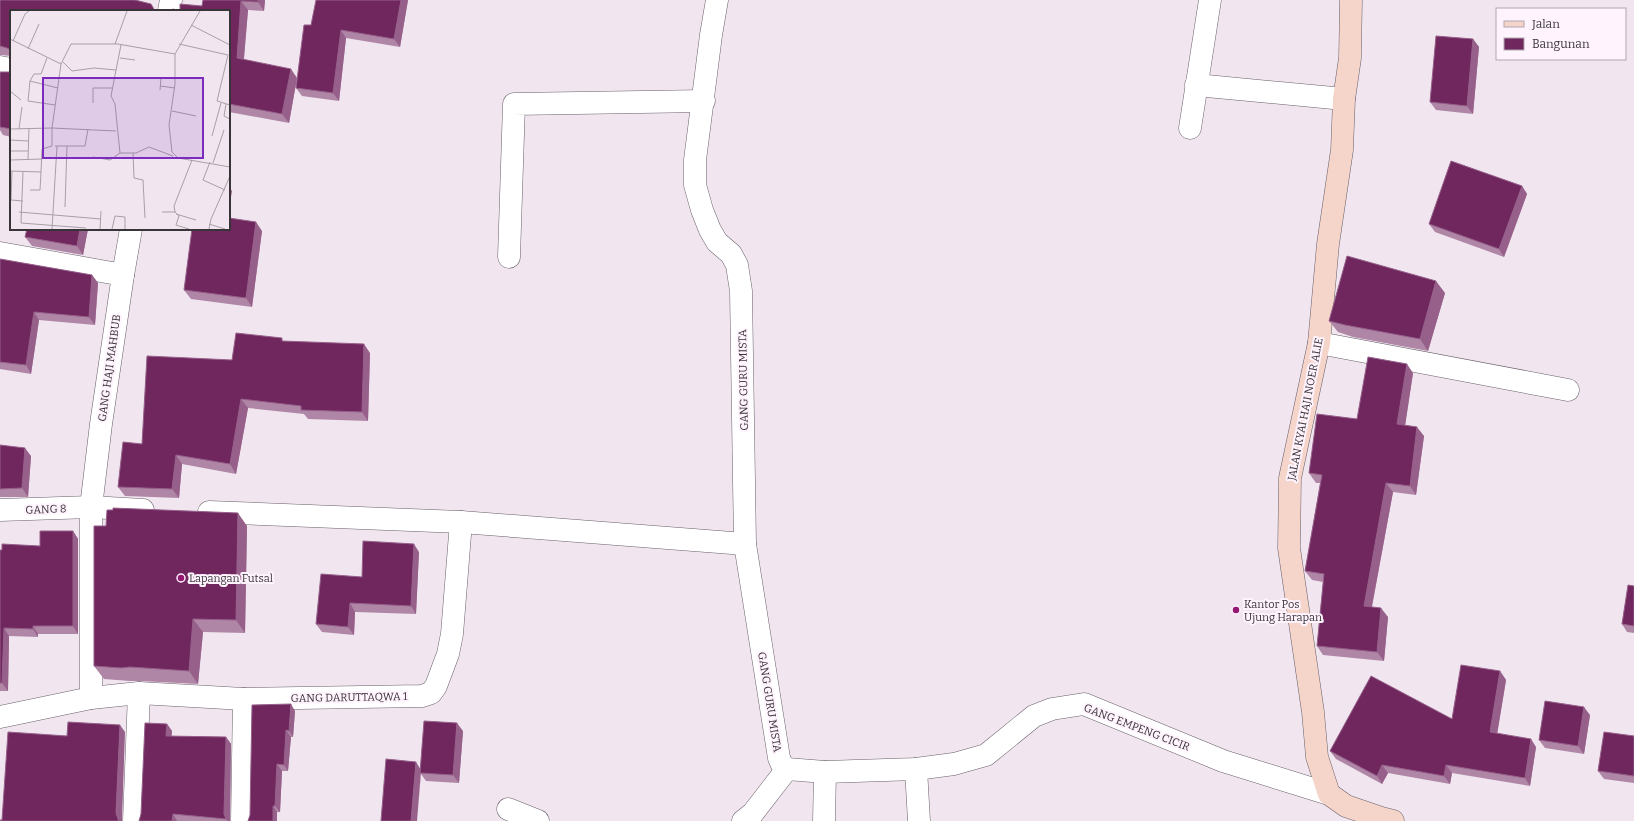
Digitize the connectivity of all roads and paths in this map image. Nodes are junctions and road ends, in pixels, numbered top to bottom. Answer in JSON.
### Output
{"nodes":[{"id":1,"x":171,"y":0,"type":"edge"},
{"id":2,"x":717,"y":0,"type":"edge"},
{"id":3,"x":1210,"y":0,"type":"edge"},
{"id":4,"x":1351,"y":0,"type":"edge"},
{"id":5,"x":169,"y":10,"type":"edge"},
{"id":6,"x":0,"y":67,"type":"edge"},
{"id":7,"x":10,"y":69,"type":"edge"},
{"id":8,"x":1196,"y":84,"type":"junction"},
{"id":9,"x":1344,"y":99,"type":"junction"},
{"id":10,"x":704,"y":101,"type":"junction"},
{"id":11,"x":1190,"y":128,"type":"dead end"},
{"id":12,"x":131,"y":230,"type":"edge"},
{"id":13,"x":0,"y":253,"type":"edge"},
{"id":14,"x":509,"y":257,"type":"dead end"},
{"id":15,"x":123,"y":275,"type":"junction"},
{"id":16,"x":1319,"y":343,"type":"junction"},
{"id":17,"x":1568,"y":390,"type":"dead end"},
{"id":18,"x":91,"y":508,"type":"junction"},
{"id":19,"x":0,"y":510,"type":"edge"},
{"id":20,"x":162,"y":510,"type":"edge"},
{"id":21,"x":186,"y":511,"type":"edge"},
{"id":22,"x":461,"y":522,"type":"junction"},
{"id":23,"x":745,"y":544,"type":"junction"},
{"id":24,"x":139,"y":693,"type":"junction"},
{"id":25,"x":91,"y":698,"type":"junction"},
{"id":26,"x":244,"y":699,"type":"junction"},
{"id":27,"x":0,"y":717,"type":"edge"},
{"id":28,"x":787,"y":769,"type":"junction"},
{"id":29,"x":916,"y":769,"type":"junction"},
{"id":30,"x":825,"y":772,"type":"junction"},
{"id":31,"x":1329,"y":794,"type":"junction"},
{"id":32,"x":508,"y":808,"type":"dead end"},
{"id":33,"x":134,"y":821,"type":"edge"},
{"id":34,"x":242,"y":821,"type":"edge"},
{"id":35,"x":538,"y":821,"type":"edge"},
{"id":36,"x":743,"y":821,"type":"edge"},
{"id":37,"x":824,"y":821,"type":"edge"},
{"id":38,"x":919,"y":821,"type":"edge"},
{"id":39,"x":1393,"y":821,"type":"edge"}],
"edges":[{"from":1,"to":5,"type":"street"},
{"from":2,"to":10,"type":"street","name":"GANG GURU MISTA"},
{"from":3,"to":8,"type":"street"},
{"from":4,"to":9,"type":"street","name":"JALAN KYAI HAJI NOER ALIE"},
{"from":6,"to":7,"type":"street"},
{"from":8,"to":9,"type":"street"},
{"from":8,"to":11,"type":"street"},
{"from":9,"to":16,"type":"street","name":"JALAN KYAI HAJI NOER ALIE"},
{"from":10,"to":14,"type":"street"},
{"from":10,"to":23,"type":"street","name":"GANG GURU MISTA"},
{"from":12,"to":15,"type":"street","name":"GANG HAJI MAHBUB"},
{"from":13,"to":15,"type":"street"},
{"from":15,"to":18,"type":"street","name":"GANG HAJI MAHBUB"},
{"from":16,"to":17,"type":"street"},
{"from":16,"to":31,"type":"street","name":"JALAN KYAI HAJI NOER ALIE"},
{"from":18,"to":19,"type":"street","name":"GANG 8"},
{"from":18,"to":20,"type":"street","name":"GANG 8"},
{"from":18,"to":25,"type":"street"},
{"from":21,"to":22,"type":"street"},
{"from":22,"to":23,"type":"street"},
{"from":22,"to":26,"type":"street","name":"GANG DARUTTAQWA 1"},
{"from":23,"to":28,"type":"street","name":"GANG GURU MISTA"},
{"from":24,"to":25,"type":"street","name":"GANG DARUTTAQWA 1"},
{"from":24,"to":26,"type":"street","name":"GANG DARUTTAQWA 1"},
{"from":24,"to":33,"type":"street"},
{"from":25,"to":27,"type":"street","name":"GANG DARUTTAQWA 1"},
{"from":26,"to":34,"type":"street"},
{"from":28,"to":30,"type":"street","name":"GANG EMPENG CICIR"},
{"from":28,"to":36,"type":"street"},
{"from":29,"to":30,"type":"street","name":"GANG EMPENG CICIR"},
{"from":29,"to":31,"type":"street","name":"GANG EMPENG CICIR"},
{"from":29,"to":38,"type":"street"},
{"from":30,"to":37,"type":"street"},
{"from":31,"to":39,"type":"street"},
{"from":32,"to":35,"type":"street"}]}
